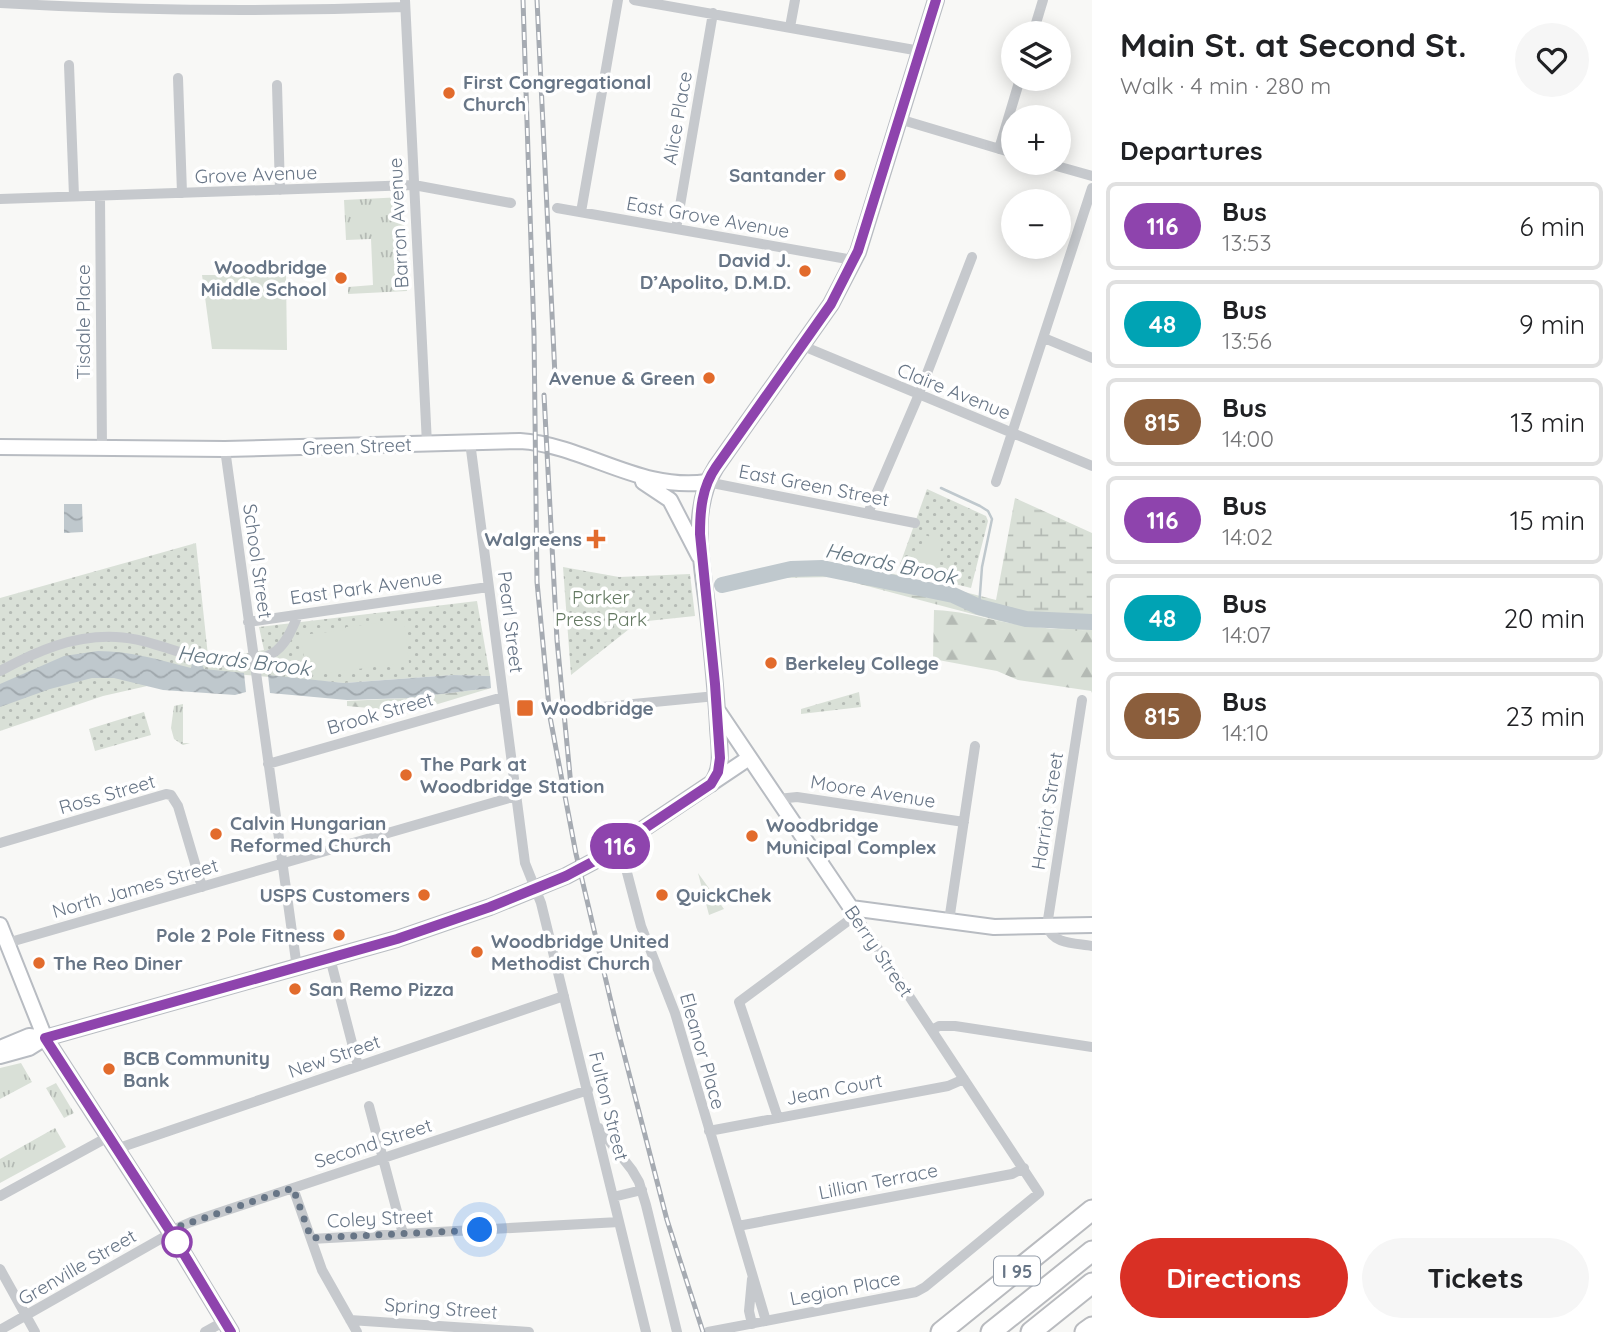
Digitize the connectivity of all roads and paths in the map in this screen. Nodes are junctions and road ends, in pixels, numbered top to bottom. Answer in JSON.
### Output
{"nodes":[{"id":1,"x":618,"y":0,"type":"edge"},
{"id":2,"x":634,"y":0,"type":"edge"},
{"id":3,"x":795,"y":0,"type":"edge"},
{"id":4,"x":936,"y":0,"type":"edge"},
{"id":5,"x":1043,"y":0,"type":"edge"},
{"id":6,"x":0,"y":3,"type":"edge"},
{"id":7,"x":405,"y":4,"type":"edge"},
{"id":8,"x":694,"y":5,"type":"edge"},
{"id":9,"x":713,"y":13,"type":"junction"},
{"id":10,"x":1037,"y":21,"type":"edge"},
{"id":11,"x":790,"y":27,"type":"junction"},
{"id":12,"x":920,"y":51,"type":"junction"},
{"id":13,"x":69,"y":65,"type":"dead end"},
{"id":14,"x":178,"y":78,"type":"dead end"},
{"id":15,"x":277,"y":85,"type":"dead end"},
{"id":16,"x":1016,"y":91,"type":"edge"},
{"id":17,"x":899,"y":119,"type":"junction"},
{"id":18,"x":999,"y":149,"type":"joint"},
{"id":19,"x":1071,"y":169,"type":"edge"},
{"id":20,"x":1091,"y":173,"type":"edge"},
{"id":21,"x":414,"y":186,"type":"junction"},
{"id":22,"x":1092,"y":188,"type":"edge"},
{"id":23,"x":280,"y":190,"type":"junction"},
{"id":24,"x":182,"y":194,"type":"junction"},
{"id":25,"x":74,"y":196,"type":"junction"},
{"id":26,"x":100,"y":196,"type":"junction"},
{"id":27,"x":0,"y":199,"type":"edge"},
{"id":28,"x":511,"y":203,"type":"dead end"},
{"id":29,"x":556,"y":208,"type":"dead end"},
{"id":30,"x":581,"y":212,"type":"junction"},
{"id":31,"x":676,"y":229,"type":"junction"},
{"id":32,"x":972,"y":257,"type":"dead end"},
{"id":33,"x":853,"y":260,"type":"junction"},
{"id":34,"x":1044,"y":338,"type":"junction"},
{"id":35,"x":803,"y":346,"type":"junction"},
{"id":36,"x":1092,"y":358,"type":"edge"},
{"id":37,"x":918,"y":395,"type":"junction"},
{"id":38,"x":1013,"y":434,"type":"junction"},
{"id":39,"x":470,"y":442,"type":"junction"},
{"id":40,"x":427,"y":444,"type":"junction"},
{"id":41,"x":0,"y":447,"type":"edge"},
{"id":42,"x":102,"y":448,"type":"junction"},
{"id":43,"x":225,"y":449,"type":"junction"},
{"id":44,"x":1092,"y":466,"type":"edge"},
{"id":45,"x":621,"y":470,"type":"junction"},
{"id":46,"x":707,"y":482,"type":"junction"},
{"id":47,"x":996,"y":482,"type":"dead end"},
{"id":48,"x":868,"y":513,"type":"junction"},
{"id":49,"x":915,"y":523,"type":"dead end"},
{"id":50,"x":703,"y":563,"type":"junction"},
{"id":51,"x":488,"y":587,"type":"junction"},
{"id":52,"x":298,"y":615,"type":"junction"},
{"id":53,"x":248,"y":622,"type":"junction"},
{"id":54,"x":254,"y":660,"type":"junction"},
{"id":55,"x":0,"y":671,"type":"edge"},
{"id":56,"x":503,"y":697,"type":"junction"},
{"id":57,"x":1082,"y":700,"type":"dead end"},
{"id":58,"x":717,"y":703,"type":"junction"},
{"id":59,"x":582,"y":709,"type":"dead end"},
{"id":60,"x":975,"y":746,"type":"dead end"},
{"id":61,"x":749,"y":758,"type":"junction"},
{"id":62,"x":268,"y":764,"type":"junction"},
{"id":63,"x":711,"y":784,"type":"junction"},
{"id":64,"x":516,"y":796,"type":"junction"},
{"id":65,"x":778,"y":799,"type":"junction"},
{"id":66,"x":964,"y":822,"type":"junction"},
{"id":67,"x":0,"y":843,"type":"edge"},
{"id":68,"x":618,"y":848,"type":"junction"},
{"id":69,"x":282,"y":863,"type":"junction"},
{"id":70,"x":202,"y":887,"type":"junction"},
{"id":71,"x":534,"y":889,"type":"junction"},
{"id":72,"x":854,"y":912,"type":"junction"},
{"id":73,"x":949,"y":921,"type":"junction"},
{"id":74,"x":0,"y":925,"type":"edge"},
{"id":75,"x":1092,"y":925,"type":"edge"},
{"id":76,"x":1047,"y":926,"type":"junction"},
{"id":77,"x":7,"y":943,"type":"junction"},
{"id":78,"x":1092,"y":946,"type":"edge"},
{"id":79,"x":330,"y":958,"type":"junction"},
{"id":80,"x":296,"y":968,"type":"junction"},
{"id":81,"x":564,"y":996,"type":"junction"},
{"id":82,"x":932,"y":1030,"type":"junction"},
{"id":83,"x":45,"y":1038,"type":"junction"},
{"id":84,"x":1092,"y":1047,"type":"edge"},
{"id":85,"x":0,"y":1048,"type":"edge"},
{"id":86,"x":0,"y":1056,"type":"edge"},
{"id":87,"x":358,"y":1066,"type":"junction"},
{"id":88,"x":964,"y":1079,"type":"junction"},
{"id":89,"x":587,"y":1090,"type":"junction"},
{"id":90,"x":369,"y":1106,"type":"dead end"},
{"id":91,"x":593,"y":1113,"type":"junction"},
{"id":92,"x":778,"y":1118,"type":"junction"},
{"id":93,"x":709,"y":1131,"type":"junction"},
{"id":94,"x":112,"y":1143,"type":"junction"},
{"id":95,"x":383,"y":1158,"type":"junction"},
{"id":96,"x":1024,"y":1168,"type":"junction"},
{"id":97,"x":293,"y":1188,"type":"junction"},
{"id":98,"x":642,"y":1190,"type":"junction"},
{"id":99,"x":1039,"y":1193,"type":"joint"},
{"id":100,"x":0,"y":1196,"type":"edge"},
{"id":101,"x":613,"y":1197,"type":"junction"},
{"id":102,"x":1092,"y":1210,"type":"edge"},
{"id":103,"x":619,"y":1222,"type":"junction"},
{"id":104,"x":738,"y":1226,"type":"junction"},
{"id":105,"x":171,"y":1232,"type":"junction"},
{"id":106,"x":403,"y":1234,"type":"junction"},
{"id":107,"x":311,"y":1238,"type":"junction"},
{"id":108,"x":1092,"y":1251,"type":"edge"},
{"id":109,"x":751,"y":1265,"type":"junction"},
{"id":110,"x":0,"y":1269,"type":"edge"},
{"id":111,"x":1092,"y":1283,"type":"edge"},
{"id":112,"x":25,"y":1316,"type":"junction"},
{"id":113,"x":350,"y":1320,"type":"junction"},
{"id":114,"x":766,"y":1321,"type":"junction"},
{"id":115,"x":751,"y":1324,"type":"junction"},
{"id":116,"x":228,"y":1327,"type":"edge"},
{"id":117,"x":1092,"y":1327,"type":"edge"},
{"id":118,"x":677,"y":1329,"type":"edge"},
{"id":119,"x":0,"y":1330,"type":"edge"},
{"id":120,"x":34,"y":1332,"type":"edge"},
{"id":121,"x":205,"y":1332,"type":"edge"},
{"id":122,"x":357,"y":1332,"type":"edge"},
{"id":123,"x":529,"y":1332,"type":"edge"},
{"id":124,"x":646,"y":1332,"type":"edge"},
{"id":125,"x":708,"y":1332,"type":"edge"},
{"id":126,"x":941,"y":1332,"type":"edge"},
{"id":127,"x":992,"y":1332,"type":"edge"},
{"id":128,"x":1031,"y":1332,"type":"edge"},
{"id":129,"x":1085,"y":1332,"type":"edge"}],
"edges":[{"from":1,"to":30,"type":"street"},
{"from":2,"to":8,"type":"street"},
{"from":3,"to":11,"type":"street"},
{"from":4,"to":12,"type":"main road"},
{"from":5,"to":10,"type":"street"},
{"from":6,"to":7,"type":"street"},
{"from":7,"to":21,"type":"street","name":"Barron Avenue"},
{"from":8,"to":9,"type":"street"},
{"from":9,"to":11,"type":"street"},
{"from":9,"to":31,"type":"street","name":"Alice Place"},
{"from":11,"to":12,"type":"street"},
{"from":12,"to":17,"type":"main road"},
{"from":13,"to":25,"type":"street"},
{"from":14,"to":24,"type":"street"},
{"from":15,"to":23,"type":"street"},
{"from":16,"to":18,"type":"street"},
{"from":17,"to":18,"type":"street"},
{"from":17,"to":33,"type":"main road"},
{"from":19,"to":20,"type":"street"},
{"from":21,"to":23,"type":"street","name":"Grove Avenue"},
{"from":21,"to":28,"type":"street","name":"Grove Avenue"},
{"from":21,"to":40,"type":"street","name":"Barron Avenue"},
{"from":22,"to":34,"type":"street"},
{"from":23,"to":24,"type":"street","name":"Grove Avenue"},
{"from":24,"to":26,"type":"street","name":"Grove Avenue"},
{"from":25,"to":26,"type":"street","name":"Grove Avenue"},
{"from":25,"to":27,"type":"street","name":"Grove Avenue"},
{"from":26,"to":42,"type":"street","name":"Tisdale Place"},
{"from":29,"to":30,"type":"street","name":"East Grove Avenue"},
{"from":30,"to":31,"type":"street","name":"East Grove Avenue"},
{"from":31,"to":33,"type":"street","name":"East Grove Avenue"},
{"from":32,"to":37,"type":"street"},
{"from":33,"to":35,"type":"main road"},
{"from":34,"to":36,"type":"street"},
{"from":34,"to":38,"type":"street"},
{"from":35,"to":37,"type":"street","name":"Claire Avenue"},
{"from":35,"to":46,"type":"main road"},
{"from":37,"to":38,"type":"street","name":"Claire Avenue"},
{"from":37,"to":48,"type":"street"},
{"from":38,"to":44,"type":"street","name":"Claire Avenue"},
{"from":38,"to":47,"type":"street"},
{"from":39,"to":40,"type":"main road","name":"Green Street"},
{"from":39,"to":45,"type":"main road","name":"Green Street"},
{"from":39,"to":51,"type":"street","name":"Pearl Street"},
{"from":40,"to":43,"type":"main road","name":"Green Street"},
{"from":41,"to":42,"type":"main road","name":"Green Street"},
{"from":42,"to":43,"type":"main road","name":"Green Street"},
{"from":43,"to":53,"type":"street","name":"School Street"},
{"from":45,"to":46,"type":"main road","name":"Green Street"},
{"from":45,"to":50,"type":"main road"},
{"from":46,"to":48,"type":"street","name":"East Green Street"},
{"from":46,"to":50,"type":"main road"},
{"from":48,"to":49,"type":"street","name":"East Green Street"},
{"from":50,"to":58,"type":"main road"},
{"from":51,"to":52,"type":"street","name":"East Park Avenue"},
{"from":51,"to":56,"type":"street","name":"Pearl Street"},
{"from":52,"to":53,"type":"street","name":"East Park Avenue"},
{"from":52,"to":54,"type":"street"},
{"from":53,"to":54,"type":"street","name":"School Street"},
{"from":54,"to":55,"type":"street"},
{"from":54,"to":62,"type":"street","name":"School Street"},
{"from":56,"to":62,"type":"street","name":"Brook Street"},
{"from":56,"to":64,"type":"street","name":"Pearl Street"},
{"from":57,"to":76,"type":"street","name":"Harriot Street"},
{"from":58,"to":59,"type":"street"},
{"from":58,"to":61,"type":"main road","name":"Berry Street"},
{"from":58,"to":63,"type":"main road"},
{"from":60,"to":66,"type":"street"},
{"from":61,"to":63,"type":"main road"},
{"from":61,"to":65,"type":"main road","name":"Berry Street"},
{"from":62,"to":69,"type":"street","name":"School Street"},
{"from":63,"to":68,"type":"main road"},
{"from":64,"to":69,"type":"street","name":"North James Street"},
{"from":64,"to":71,"type":"street","name":"Pearl Street"},
{"from":65,"to":66,"type":"street","name":"Moore Avenue"},
{"from":65,"to":72,"type":"main road","name":"Berry Street"},
{"from":66,"to":73,"type":"street"},
{"from":67,"to":70,"type":"street","name":"Ross Street"},
{"from":68,"to":71,"type":"main road"},
{"from":68,"to":93,"type":"street","name":"Eleanor Place"},
{"from":69,"to":70,"type":"street","name":"North James Street"},
{"from":69,"to":80,"type":"street","name":"School Street"},
{"from":70,"to":77,"type":"street","name":"North James Street"},
{"from":71,"to":79,"type":"main road"},
{"from":71,"to":81,"type":"street","name":"Fulton Street"},
{"from":72,"to":73,"type":"main road"},
{"from":72,"to":82,"type":"street","name":"Berry Street"},
{"from":72,"to":92,"type":"street"},
{"from":73,"to":76,"type":"main road"},
{"from":74,"to":77,"type":"main road"},
{"from":75,"to":76,"type":"main road"},
{"from":76,"to":78,"type":"street"},
{"from":77,"to":83,"type":"main road"},
{"from":79,"to":80,"type":"main road"},
{"from":79,"to":87,"type":"street"},
{"from":80,"to":83,"type":"main road"},
{"from":81,"to":87,"type":"street","name":"New Street"},
{"from":81,"to":89,"type":"street","name":"Fulton Street"},
{"from":82,"to":84,"type":"street"},
{"from":82,"to":88,"type":"street","name":"Berry Street"},
{"from":83,"to":85,"type":"main road"},
{"from":83,"to":86,"type":"main road"},
{"from":83,"to":94,"type":"main road"},
{"from":87,"to":94,"type":"street","name":"New Street"},
{"from":88,"to":92,"type":"street","name":"Jean Court"},
{"from":88,"to":96,"type":"street","name":"Berry Street"},
{"from":89,"to":91,"type":"street","name":"Fulton Street"},
{"from":89,"to":95,"type":"street","name":"Second Street"},
{"from":90,"to":95,"type":"street"},
{"from":91,"to":98,"type":"street"},
{"from":91,"to":101,"type":"street","name":"Fulton Street"},
{"from":92,"to":93,"type":"street","name":"Jean Court"},
{"from":93,"to":104,"type":"street","name":"Eleanor Place"},
{"from":94,"to":100,"type":"street","name":"New Street"},
{"from":94,"to":105,"type":"main road"},
{"from":95,"to":97,"type":"street","name":"Second Street"},
{"from":95,"to":106,"type":"street"},
{"from":96,"to":99,"type":"street","name":"Berry Street"},
{"from":96,"to":104,"type":"street","name":"Lillian Terrace"},
{"from":97,"to":105,"type":"street","name":"Second Street"},
{"from":97,"to":107,"type":"street"},
{"from":98,"to":101,"type":"street"},
{"from":98,"to":118,"type":"street"},
{"from":99,"to":114,"type":"street","name":"Legion Place"},
{"from":101,"to":103,"type":"street","name":"Fulton Street"},
{"from":102,"to":126,"type":"highway","number":"I 95"},
{"from":103,"to":106,"type":"street","name":"Coley Street"},
{"from":103,"to":124,"type":"street","name":"Fulton Street"},
{"from":104,"to":109,"type":"street","name":"Eleanor Place"},
{"from":105,"to":112,"type":"street","name":"Grenville Street"},
{"from":105,"to":116,"type":"main road"},
{"from":106,"to":107,"type":"street","name":"Coley Street"},
{"from":107,"to":113,"type":"street"},
{"from":108,"to":127,"type":"highway","number":"I 95"},
{"from":109,"to":114,"type":"street","name":"Eleanor Place"},
{"from":109,"to":115,"type":"street","name":"Eleanor Place"},
{"from":110,"to":112,"type":"street"},
{"from":111,"to":128,"type":"highway"},
{"from":112,"to":119,"type":"street","name":"Grenville Street"},
{"from":112,"to":120,"type":"street"},
{"from":113,"to":122,"type":"street"},
{"from":113,"to":123,"type":"street","name":"Spring Street"},
{"from":114,"to":115,"type":"street","name":"Legion Place"},
{"from":115,"to":125,"type":"street","name":"Legion Place"},
{"from":116,"to":121,"type":"street"},
{"from":117,"to":129,"type":"highway"}]}
